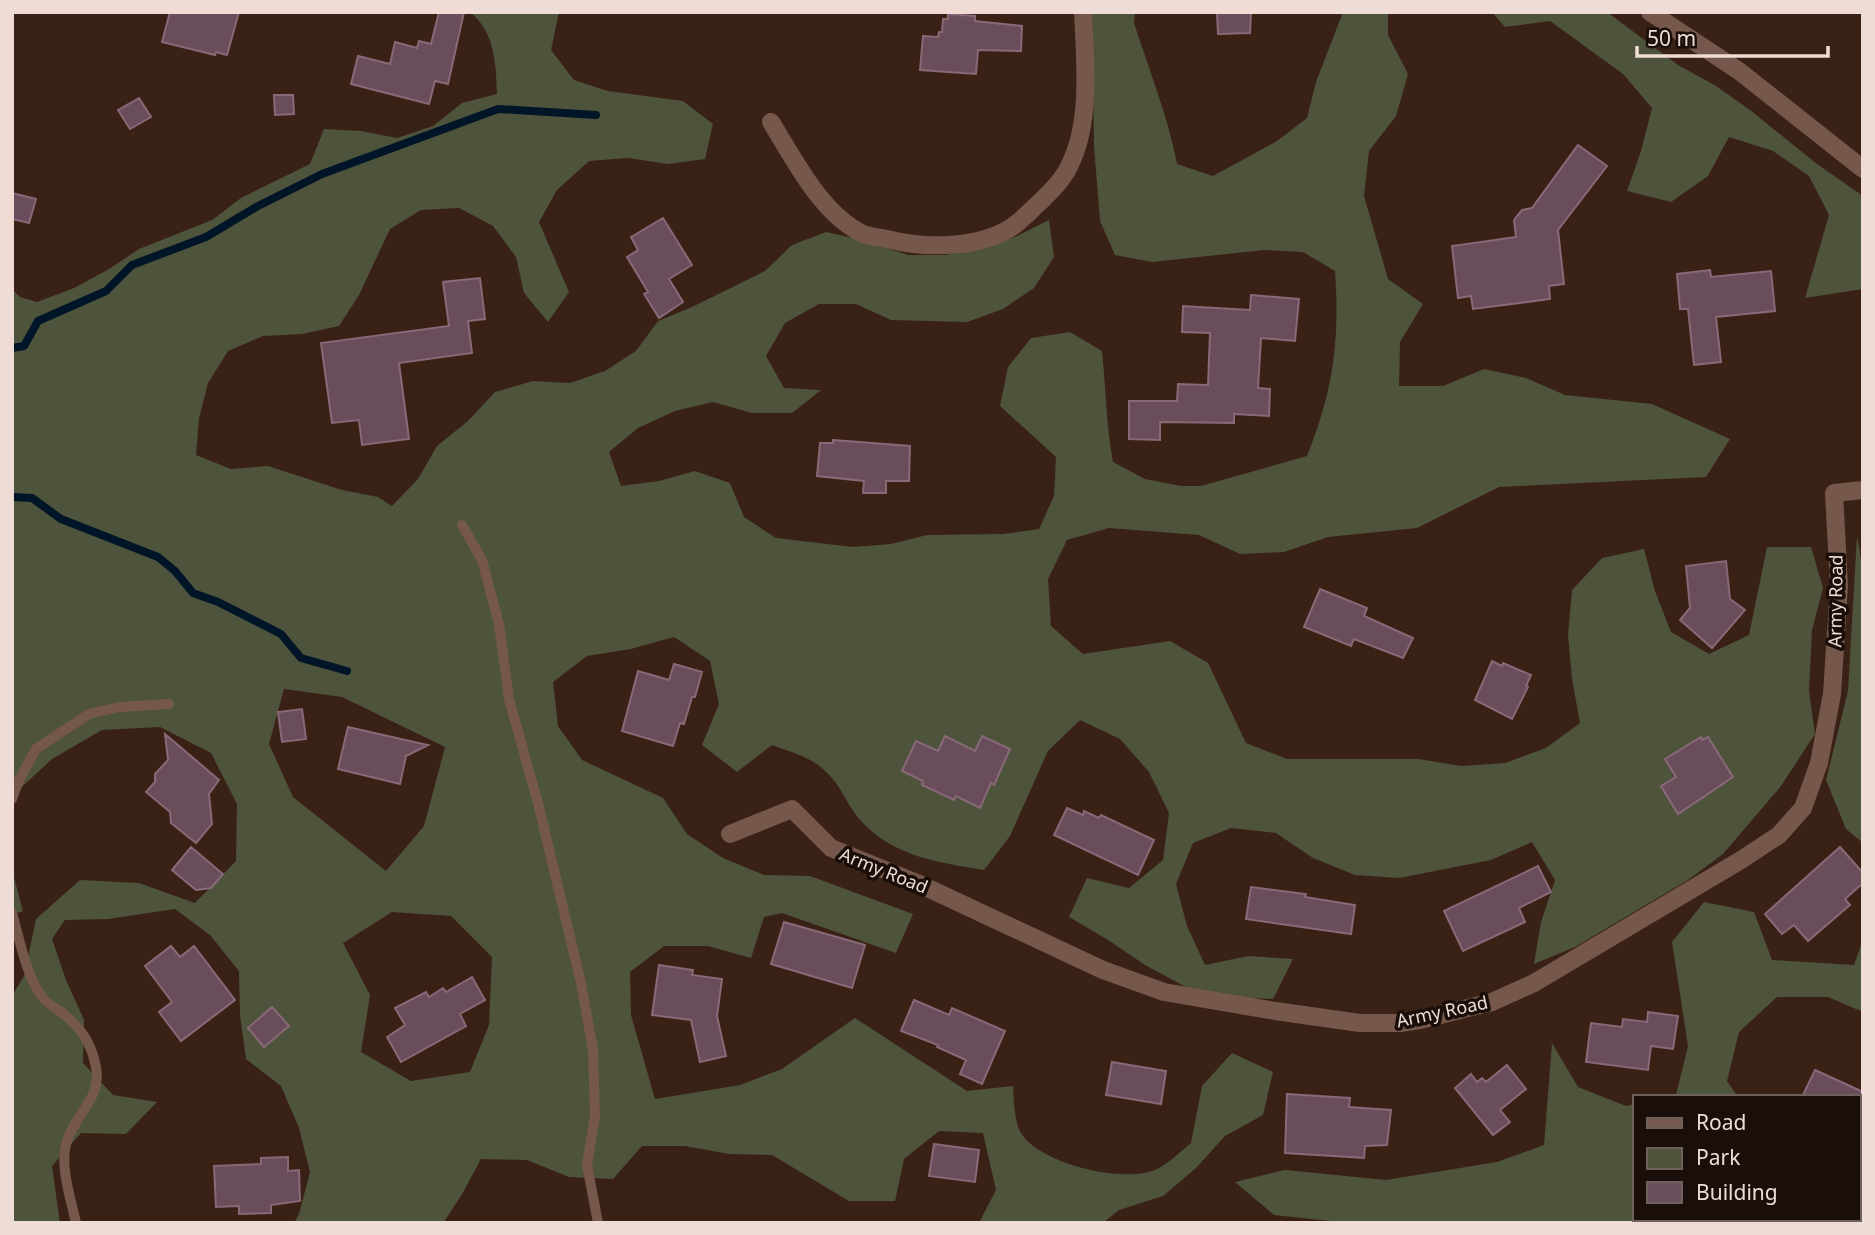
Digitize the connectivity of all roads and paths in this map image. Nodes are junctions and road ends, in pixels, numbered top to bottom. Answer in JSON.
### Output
{"nodes":[{"id":1,"x":1083,"y":12,"type":"edge"},
{"id":2,"x":1650,"y":12,"type":"edge"},
{"id":3,"x":771,"y":122,"type":"dead end"},
{"id":4,"x":1863,"y":169,"type":"edge"},
{"id":5,"x":1863,"y":490,"type":"edge"},
{"id":6,"x":462,"y":525,"type":"dead end"},
{"id":7,"x":169,"y":704,"type":"dead end"},
{"id":8,"x":12,"y":799,"type":"edge"},
{"id":9,"x":730,"y":834,"type":"dead end"},
{"id":10,"x":12,"y":913,"type":"edge"},
{"id":11,"x":76,"y":1223,"type":"edge"},
{"id":12,"x":598,"y":1223,"type":"edge"}],
"edges":[{"from":1,"to":3,"type":"street"},
{"from":2,"to":4,"type":"street"},
{"from":5,"to":9,"type":"street","name":"Army Road"},
{"from":6,"to":12,"type":"lane"},
{"from":7,"to":8,"type":"lane"},
{"from":10,"to":11,"type":"lane"}]}
